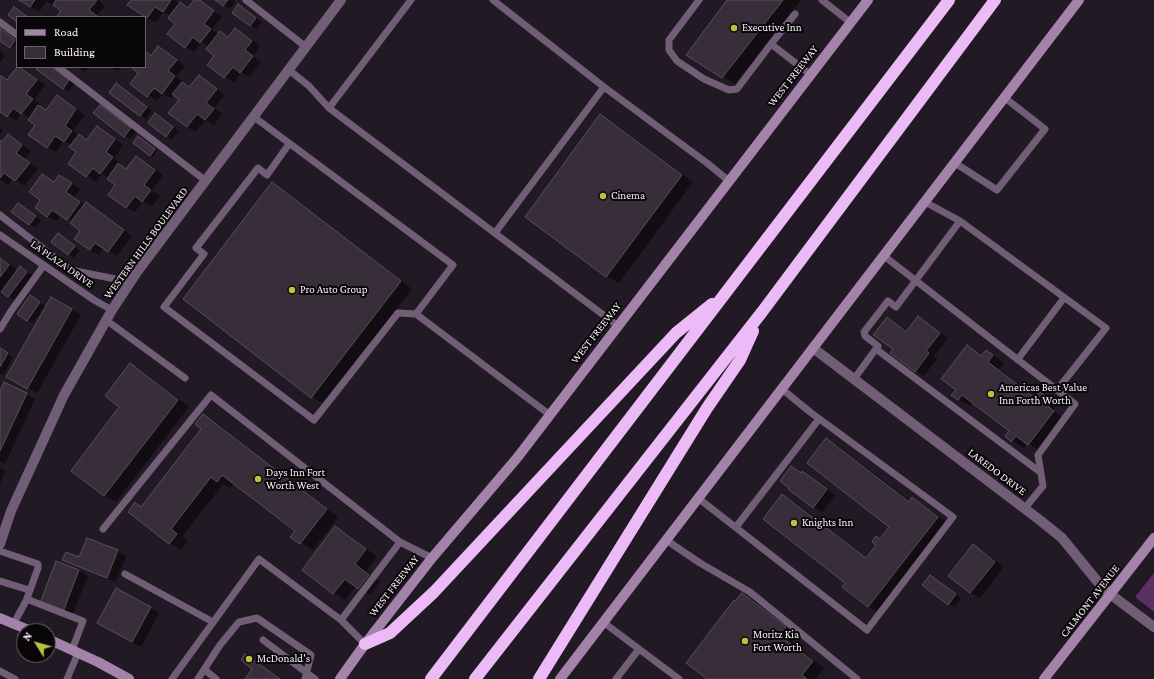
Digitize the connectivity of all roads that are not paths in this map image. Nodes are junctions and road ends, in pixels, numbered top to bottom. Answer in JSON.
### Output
{"nodes":[{"id":1,"x":246,"y":0,"type":"edge"},
{"id":2,"x":341,"y":0,"type":"edge"},
{"id":3,"x":411,"y":0,"type":"edge"},
{"id":4,"x":493,"y":0,"type":"edge"},
{"id":5,"x":699,"y":0,"type":"edge"},
{"id":6,"x":822,"y":0,"type":"edge"},
{"id":7,"x":868,"y":0,"type":"edge"},
{"id":8,"x":949,"y":0,"type":"edge"},
{"id":9,"x":995,"y":0,"type":"edge"},
{"id":10,"x":1080,"y":0,"type":"edge"},
{"id":11,"x":794,"y":14,"type":"dead end"},
{"id":12,"x":0,"y":22,"type":"edge"},
{"id":13,"x":851,"y":23,"type":"junction"},
{"id":14,"x":16,"y":34,"type":"edge"},
{"id":15,"x":771,"y":44,"type":"junction"},
{"id":16,"x":306,"y":47,"type":"junction"},
{"id":17,"x":59,"y":68,"type":"edge"},
{"id":18,"x":289,"y":70,"type":"junction"},
{"id":19,"x":811,"y":74,"type":"junction"},
{"id":20,"x":604,"y":87,"type":"junction"},
{"id":21,"x":1005,"y":98,"type":"junction"},
{"id":22,"x":329,"y":108,"type":"junction"},
{"id":23,"x":254,"y":117,"type":"junction"},
{"id":24,"x":289,"y":144,"type":"junction"},
{"id":25,"x":955,"y":163,"type":"junction"},
{"id":26,"x":206,"y":181,"type":"junction"},
{"id":27,"x":730,"y":181,"type":"junction"},
{"id":28,"x":925,"y":202,"type":"junction"},
{"id":29,"x":0,"y":215,"type":"edge"},
{"id":30,"x":960,"y":221,"type":"junction"},
{"id":31,"x":495,"y":233,"type":"junction"},
{"id":32,"x":0,"y":235,"type":"edge"},
{"id":33,"x":884,"y":256,"type":"junction"},
{"id":34,"x":44,"y":265,"type":"junction"},
{"id":35,"x":916,"y":280,"type":"junction"},
{"id":36,"x":130,"y":282,"type":"junction"},
{"id":37,"x":727,"y":292,"type":"junction"},
{"id":38,"x":1064,"y":298,"type":"junction"},
{"id":39,"x":112,"y":310,"type":"junction"},
{"id":40,"x":762,"y":312,"type":"junction"},
{"id":41,"x":416,"y":314,"type":"junction"},
{"id":42,"x":106,"y":320,"type":"junction"},
{"id":43,"x":618,"y":326,"type":"junction"},
{"id":44,"x":0,"y":329,"type":"edge"},
{"id":45,"x":813,"y":348,"type":"junction"},
{"id":46,"x":876,"y":349,"type":"junction"},
{"id":47,"x":1018,"y":359,"type":"junction"},
{"id":48,"x":185,"y":378,"type":"dead end"},
{"id":49,"x":854,"y":379,"type":"junction"},
{"id":50,"x":782,"y":389,"type":"junction"},
{"id":51,"x":1057,"y":390,"type":"junction"},
{"id":52,"x":550,"y":414,"type":"junction"},
{"id":53,"x":820,"y":419,"type":"junction"},
{"id":54,"x":1040,"y":472,"type":"junction"},
{"id":55,"x":698,"y":498,"type":"junction"},
{"id":56,"x":1025,"y":508,"type":"junction"},
{"id":57,"x":736,"y":527,"type":"junction"},
{"id":58,"x":103,"y":529,"type":"dead end"},
{"id":59,"x":1154,"y":538,"type":"edge"},
{"id":60,"x":666,"y":540,"type":"junction"},
{"id":61,"x":400,"y":542,"type":"junction"},
{"id":62,"x":0,"y":544,"type":"edge"},
{"id":63,"x":0,"y":551,"type":"edge"},
{"id":64,"x":432,"y":558,"type":"junction"},
{"id":65,"x":125,"y":574,"type":"dead end"},
{"id":66,"x":0,"y":581,"type":"edge"},
{"id":67,"x":30,"y":590,"type":"junction"},
{"id":68,"x":1110,"y":594,"type":"junction"},
{"id":69,"x":26,"y":601,"type":"junction"},
{"id":70,"x":0,"y":618,"type":"edge"},
{"id":71,"x":341,"y":620,"type":"junction"},
{"id":72,"x":213,"y":622,"type":"junction"},
{"id":73,"x":603,"y":622,"type":"junction"},
{"id":74,"x":14,"y":623,"type":"joint"},
{"id":75,"x":1154,"y":627,"type":"edge"},
{"id":76,"x":263,"y":640,"type":"dead end"},
{"id":77,"x":56,"y":643,"type":"edge"},
{"id":78,"x":366,"y":644,"type":"junction"},
{"id":79,"x":639,"y":649,"type":"junction"},
{"id":80,"x":75,"y":652,"type":"junction"},
{"id":81,"x":0,"y":670,"type":"edge"},
{"id":82,"x":205,"y":670,"type":"junction"},
{"id":83,"x":306,"y":676,"type":"edge"},
{"id":84,"x":668,"y":676,"type":"edge"},
{"id":85,"x":15,"y":679,"type":"edge"},
{"id":86,"x":67,"y":679,"type":"edge"},
{"id":87,"x":129,"y":679,"type":"edge"},
{"id":88,"x":172,"y":679,"type":"edge"},
{"id":89,"x":198,"y":679,"type":"edge"},
{"id":90,"x":216,"y":679,"type":"edge"},
{"id":91,"x":315,"y":679,"type":"edge"},
{"id":92,"x":340,"y":679,"type":"edge"},
{"id":93,"x":430,"y":679,"type":"edge"},
{"id":94,"x":475,"y":679,"type":"edge"},
{"id":95,"x":539,"y":679,"type":"edge"},
{"id":96,"x":560,"y":679,"type":"edge"},
{"id":97,"x":616,"y":679,"type":"edge"},
{"id":98,"x":679,"y":679,"type":"edge"},
{"id":99,"x":857,"y":679,"type":"edge"},
{"id":100,"x":1044,"y":679,"type":"edge"}],
"edges":[{"from":1,"to":16,"type":"lane"},
{"from":2,"to":16,"type":"street","name":"WESTERN HILLS BOULEVARD"},
{"from":3,"to":22,"type":"lane"},
{"from":4,"to":20,"type":"lane"},
{"from":5,"to":15,"type":"lane"},
{"from":6,"to":13,"type":"lane"},
{"from":7,"to":13,"type":"main road","name":"WEST FREEWAY"},
{"from":8,"to":37,"type":"highway"},
{"from":9,"to":40,"type":"highway"},
{"from":10,"to":21,"type":"main road"},
{"from":11,"to":15,"type":"lane"},
{"from":12,"to":14,"type":"lane"},
{"from":13,"to":19,"type":"main road","name":"WEST FREEWAY"},
{"from":15,"to":19,"type":"lane"},
{"from":16,"to":18,"type":"street","name":"WESTERN HILLS BOULEVARD"},
{"from":17,"to":26,"type":"lane"},
{"from":18,"to":22,"type":"lane"},
{"from":18,"to":23,"type":"street","name":"WESTERN HILLS BOULEVARD"},
{"from":19,"to":27,"type":"main road","name":"WEST FREEWAY"},
{"from":20,"to":27,"type":"lane"},
{"from":20,"to":31,"type":"lane"},
{"from":21,"to":25,"type":"main road"},
{"from":21,"to":25,"type":"lane"},
{"from":22,"to":31,"type":"lane"},
{"from":23,"to":24,"type":"lane"},
{"from":23,"to":26,"type":"street","name":"WESTERN HILLS BOULEVARD"},
{"from":24,"to":41,"type":"lane"},
{"from":24,"to":41,"type":"lane"},
{"from":25,"to":28,"type":"main road"},
{"from":26,"to":36,"type":"street","name":"WESTERN HILLS BOULEVARD"},
{"from":27,"to":43,"type":"main road","name":"WEST FREEWAY"},
{"from":28,"to":30,"type":"lane"},
{"from":28,"to":33,"type":"main road"},
{"from":29,"to":36,"type":"lane"},
{"from":30,"to":35,"type":"lane"},
{"from":30,"to":38,"type":"lane"},
{"from":31,"to":43,"type":"lane"},
{"from":32,"to":34,"type":"lane","name":"LA PLAZA DRIVE"},
{"from":33,"to":35,"type":"lane"},
{"from":33,"to":45,"type":"main road"},
{"from":34,"to":39,"type":"lane","name":"LA PLAZA DRIVE"},
{"from":34,"to":44,"type":"lane"},
{"from":35,"to":46,"type":"lane"},
{"from":35,"to":47,"type":"lane"},
{"from":36,"to":39,"type":"street","name":"WESTERN HILLS BOULEVARD"},
{"from":37,"to":78,"type":"highway"},
{"from":37,"to":93,"type":"highway"},
{"from":38,"to":47,"type":"lane"},
{"from":38,"to":51,"type":"lane"},
{"from":39,"to":42,"type":"street","name":"WESTERN HILLS BOULEVARD"},
{"from":40,"to":94,"type":"highway"},
{"from":40,"to":95,"type":"highway"},
{"from":41,"to":52,"type":"lane"},
{"from":42,"to":48,"type":"lane"},
{"from":42,"to":62,"type":"street","name":"WESTERN HILLS BOULEVARD"},
{"from":43,"to":52,"type":"main road","name":"WEST FREEWAY"},
{"from":45,"to":49,"type":"street","name":"LAREDO DRIVE"},
{"from":45,"to":50,"type":"main road"},
{"from":46,"to":49,"type":"lane"},
{"from":46,"to":54,"type":"lane"},
{"from":47,"to":51,"type":"lane"},
{"from":49,"to":56,"type":"street","name":"LAREDO DRIVE"},
{"from":50,"to":53,"type":"lane"},
{"from":50,"to":55,"type":"main road"},
{"from":51,"to":54,"type":"lane"},
{"from":52,"to":64,"type":"main road","name":"WEST FREEWAY"},
{"from":53,"to":57,"type":"lane"},
{"from":53,"to":57,"type":"lane"},
{"from":54,"to":56,"type":"lane"},
{"from":55,"to":57,"type":"lane"},
{"from":55,"to":60,"type":"main road"},
{"from":56,"to":68,"type":"street","name":"LAREDO DRIVE"},
{"from":58,"to":61,"type":"lane"},
{"from":59,"to":68,"type":"main road","name":"CALMONT AVENUE"},
{"from":60,"to":73,"type":"main road"},
{"from":60,"to":99,"type":"lane"},
{"from":61,"to":64,"type":"lane"},
{"from":61,"to":71,"type":"lane"},
{"from":63,"to":67,"type":"lane"},
{"from":64,"to":78,"type":"main road","name":"WEST FREEWAY"},
{"from":65,"to":72,"type":"lane"},
{"from":66,"to":67,"type":"lane"},
{"from":67,"to":69,"type":"lane"},
{"from":68,"to":75,"type":"street","name":"LAREDO DRIVE"},
{"from":68,"to":100,"type":"main road","name":"CALMONT AVENUE"},
{"from":69,"to":74,"type":"lane"},
{"from":69,"to":80,"type":"lane"},
{"from":70,"to":74,"type":"main road"},
{"from":71,"to":72,"type":"lane"},
{"from":71,"to":78,"type":"lane"},
{"from":72,"to":88,"type":"lane"},
{"from":73,"to":79,"type":"lane"},
{"from":73,"to":96,"type":"main road"},
{"from":76,"to":83,"type":"lane"},
{"from":77,"to":80,"type":"main road"},
{"from":78,"to":92,"type":"main road","name":"WEST FREEWAY"},
{"from":79,"to":84,"type":"lane"},
{"from":79,"to":97,"type":"lane"},
{"from":80,"to":86,"type":"lane"},
{"from":80,"to":87,"type":"main road"},
{"from":81,"to":85,"type":"lane"},
{"from":82,"to":83,"type":"lane"},
{"from":82,"to":89,"type":"lane"},
{"from":82,"to":90,"type":"lane"},
{"from":83,"to":91,"type":"lane"},
{"from":84,"to":98,"type":"lane"}]}
